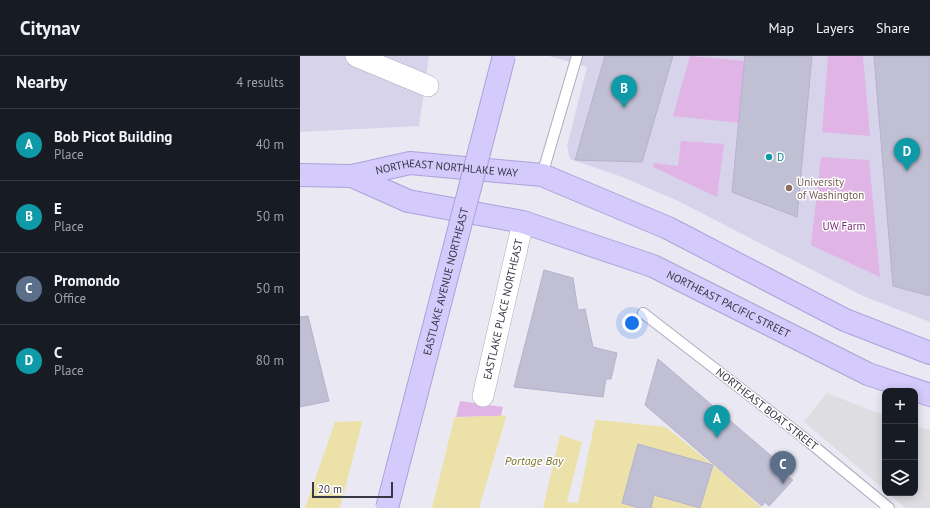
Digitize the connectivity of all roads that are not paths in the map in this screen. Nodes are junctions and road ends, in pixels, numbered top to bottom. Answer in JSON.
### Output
{"nodes":[{"id":1,"x":356,"y":56,"type":"edge"},
{"id":2,"x":504,"y":56,"type":"edge"},
{"id":3,"x":577,"y":56,"type":"edge"},
{"id":4,"x":428,"y":86,"type":"dead end"},
{"id":5,"x":300,"y":175,"type":"edge"},
{"id":6,"x":542,"y":175,"type":"junction"},
{"id":7,"x":352,"y":176,"type":"junction"},
{"id":8,"x":523,"y":222,"type":"junction"},
{"id":9,"x":643,"y":313,"type":"dead end"},
{"id":10,"x":930,"y":353,"type":"edge"},
{"id":11,"x":930,"y":395,"type":"edge"},
{"id":12,"x":483,"y":396,"type":"dead end"},
{"id":13,"x":387,"y":508,"type":"edge"},
{"id":14,"x":889,"y":508,"type":"edge"}],
"edges":[{"from":1,"to":4,"type":"street"},
{"from":2,"to":13,"type":"main road","name":"EASTLAKE AVENUE NORTHEAST","bridge":true},
{"from":3,"to":6,"type":"lane"},
{"from":5,"to":7,"type":"main road","name":"NORTHEAST NORTHLAKE WAY"},
{"from":6,"to":7,"type":"main road","name":"NORTHEAST NORTHLAKE WAY"},
{"from":6,"to":10,"type":"main road"},
{"from":7,"to":8,"type":"main road","name":"NORTHEAST NORTHLAKE WAY"},
{"from":8,"to":11,"type":"main road","name":"NORTHEAST PACIFIC STREET"},
{"from":8,"to":12,"type":"street","name":"EASTLAKE PLACE NORTHEAST"},
{"from":9,"to":14,"type":"lane","name":"NORTHEAST BOAT STREET"}]}
